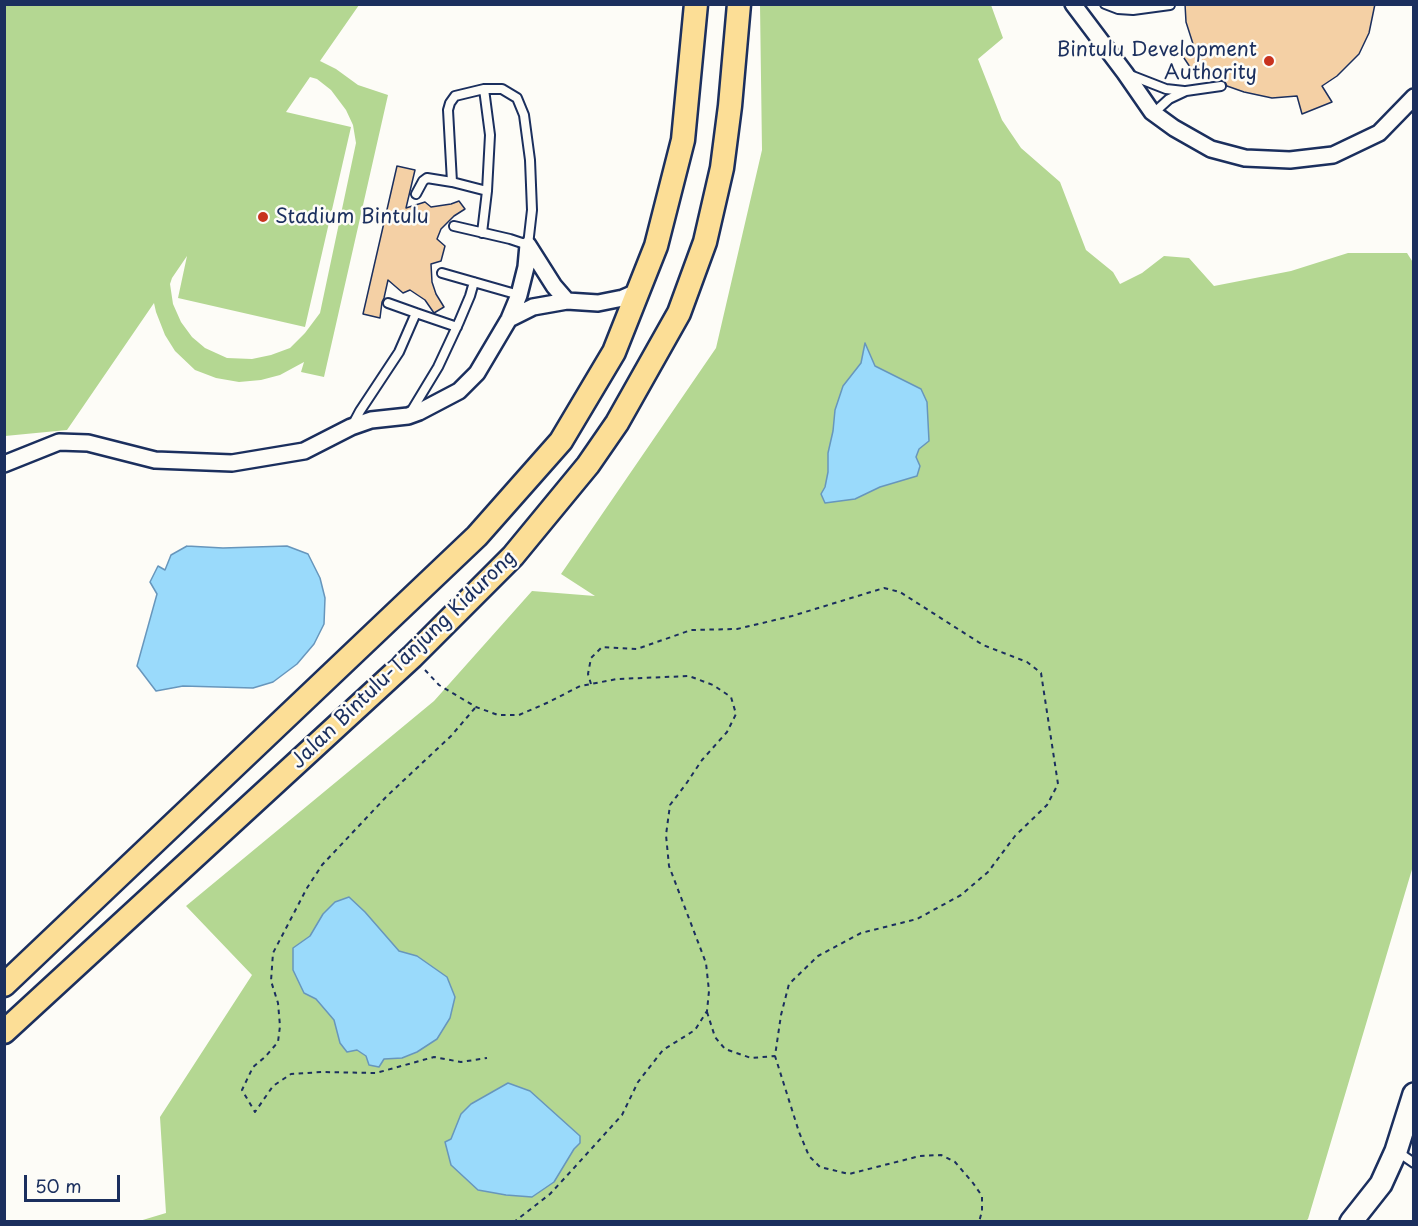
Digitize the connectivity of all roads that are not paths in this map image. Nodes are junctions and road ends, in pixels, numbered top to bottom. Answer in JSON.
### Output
{"nodes":[{"id":1,"x":696,"y":4,"type":"edge"},
{"id":2,"x":739,"y":4,"type":"edge"},
{"id":3,"x":1073,"y":4,"type":"edge"},
{"id":4,"x":1105,"y":4,"type":"edge"},
{"id":5,"x":1170,"y":5,"type":"edge"},
{"id":6,"x":1125,"y":73,"type":"junction"},
{"id":7,"x":1221,"y":86,"type":"dead end"},
{"id":8,"x":484,"y":90,"type":"junction"},
{"id":9,"x":1186,"y":91,"type":"junction"},
{"id":10,"x":1413,"y":97,"type":"edge"},
{"id":11,"x":1158,"y":109,"type":"dead end"},
{"id":12,"x":452,"y":182,"type":"junction"},
{"id":13,"x":487,"y":191,"type":"junction"},
{"id":14,"x":416,"y":194,"type":"dead end"},
{"id":15,"x":454,"y":226,"type":"dead end"},
{"id":16,"x":482,"y":233,"type":"junction"},
{"id":17,"x":528,"y":245,"type":"junction"},
{"id":18,"x":442,"y":273,"type":"dead end"},
{"id":19,"x":474,"y":282,"type":"junction"},
{"id":20,"x":637,"y":292,"type":"junction"},
{"id":21,"x":519,"y":295,"type":"junction"},
{"id":22,"x":567,"y":301,"type":"junction"},
{"id":23,"x":388,"y":303,"type":"dead end"},
{"id":24,"x":416,"y":313,"type":"junction"},
{"id":25,"x":509,"y":319,"type":"junction"},
{"id":26,"x":457,"y":327,"type":"junction"},
{"id":27,"x":408,"y":416,"type":"junction"},
{"id":28,"x":351,"y":427,"type":"junction"},
{"id":29,"x":4,"y":464,"type":"edge"},
{"id":30,"x":4,"y":985,"type":"edge"},
{"id":31,"x":4,"y":1032,"type":"edge"},
{"id":32,"x":1413,"y":1094,"type":"edge"},
{"id":33,"x":1405,"y":1157,"type":"edge"},
{"id":34,"x":1351,"y":1221,"type":"edge"}],
"edges":[{"from":1,"to":20,"type":"main road","name":"Jalan Bintulu-Tanjung Kidurong"},
{"from":2,"to":31,"type":"main road","name":"Jalan Bintulu-Tanjung Kidurong"},
{"from":3,"to":6,"type":"street"},
{"from":4,"to":5,"type":"lane"},
{"from":6,"to":9,"type":"lane"},
{"from":6,"to":10,"type":"street"},
{"from":7,"to":9,"type":"lane"},
{"from":8,"to":12,"type":"lane"},
{"from":8,"to":13,"type":"lane"},
{"from":8,"to":17,"type":"lane"},
{"from":9,"to":11,"type":"lane"},
{"from":12,"to":13,"type":"lane"},
{"from":12,"to":14,"type":"lane"},
{"from":13,"to":16,"type":"lane"},
{"from":15,"to":16,"type":"lane"},
{"from":16,"to":17,"type":"lane"},
{"from":17,"to":21,"type":"street"},
{"from":17,"to":22,"type":"street"},
{"from":18,"to":19,"type":"lane"},
{"from":19,"to":21,"type":"lane"},
{"from":19,"to":26,"type":"lane"},
{"from":20,"to":22,"type":"street"},
{"from":20,"to":30,"type":"main road","name":"Jalan Bintulu-Tanjung Kidurong"},
{"from":21,"to":25,"type":"street"},
{"from":22,"to":25,"type":"street"},
{"from":23,"to":24,"type":"lane"},
{"from":24,"to":26,"type":"lane"},
{"from":24,"to":28,"type":"lane"},
{"from":25,"to":27,"type":"street"},
{"from":26,"to":27,"type":"lane"},
{"from":27,"to":28,"type":"street"},
{"from":28,"to":29,"type":"street"},
{"from":32,"to":33,"type":"street"},
{"from":33,"to":34,"type":"street"}]}
